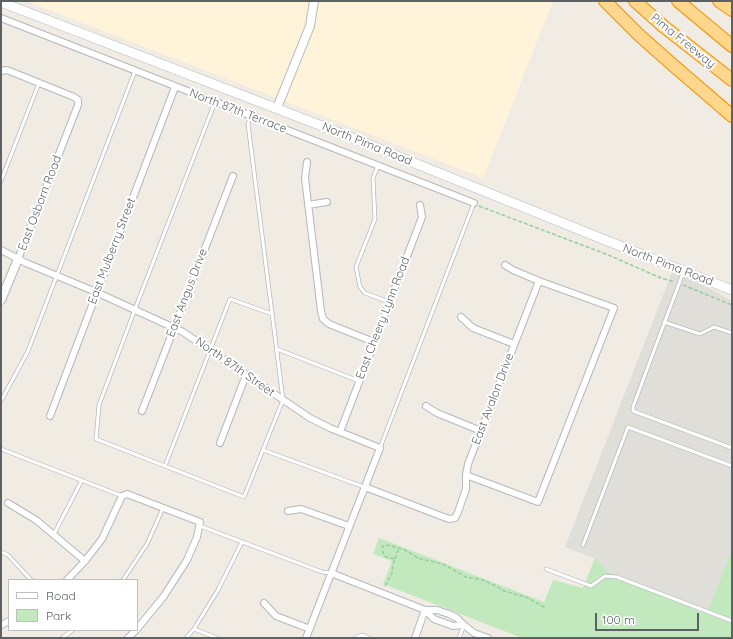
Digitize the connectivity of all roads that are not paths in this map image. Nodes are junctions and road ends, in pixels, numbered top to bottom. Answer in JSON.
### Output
{"nodes":[{"id":1,"x":314,"y":1,"type":"edge"},
{"id":2,"x":606,"y":1,"type":"edge"},
{"id":3,"x":635,"y":1,"type":"edge"},
{"id":4,"x":678,"y":1,"type":"edge"},
{"id":5,"x":719,"y":1,"type":"edge"},
{"id":6,"x":1,"y":2,"type":"edge"},
{"id":7,"x":732,"y":10,"type":"edge"},
{"id":8,"x":1,"y":18,"type":"edge"},
{"id":9,"x":732,"y":46,"type":"edge"},
{"id":10,"x":1,"y":71,"type":"edge"},
{"id":11,"x":136,"y":71,"type":"junction"},
{"id":12,"x":732,"y":80,"type":"edge"},
{"id":13,"x":39,"y":83,"type":"junction"},
{"id":14,"x":175,"y":87,"type":"junction"},
{"id":15,"x":215,"y":102,"type":"junction"},
{"id":16,"x":277,"y":108,"type":"junction"},
{"id":17,"x":251,"y":116,"type":"junction"},
{"id":18,"x":732,"y":116,"type":"edge"},
{"id":19,"x":307,"y":162,"type":"dead end"},
{"id":20,"x":378,"y":166,"type":"junction"},
{"id":21,"x":233,"y":176,"type":"dead end"},
{"id":22,"x":1,"y":181,"type":"edge"},
{"id":23,"x":327,"y":202,"type":"dead end"},
{"id":24,"x":474,"y":204,"type":"joint"},
{"id":25,"x":308,"y":205,"type":"junction"},
{"id":26,"x":420,"y":205,"type":"dead end"},
{"id":27,"x":1,"y":250,"type":"edge"},
{"id":28,"x":18,"y":259,"type":"junction"},
{"id":29,"x":505,"y":265,"type":"dead end"},
{"id":30,"x":684,"y":271,"type":"junction"},
{"id":31,"x":57,"y":276,"type":"junction"},
{"id":32,"x":538,"y":281,"type":"junction"},
{"id":33,"x":732,"y":290,"type":"edge"},
{"id":34,"x":96,"y":292,"type":"junction"},
{"id":35,"x":1,"y":300,"type":"edge"},
{"id":36,"x":389,"y":302,"type":"junction"},
{"id":37,"x":134,"y":310,"type":"junction"},
{"id":38,"x":272,"y":314,"type":"junction"},
{"id":39,"x":462,"y":317,"type":"dead end"},
{"id":40,"x":664,"y":322,"type":"junction"},
{"id":41,"x":174,"y":327,"type":"junction"},
{"id":42,"x":732,"y":332,"type":"edge"},
{"id":43,"x":374,"y":342,"type":"junction"},
{"id":44,"x":514,"y":344,"type":"junction"},
{"id":45,"x":210,"y":349,"type":"junction"},
{"id":46,"x":277,"y":349,"type":"junction"},
{"id":47,"x":246,"y":375,"type":"junction"},
{"id":48,"x":359,"y":381,"type":"junction"},
{"id":49,"x":283,"y":400,"type":"junction"},
{"id":50,"x":1,"y":401,"type":"edge"},
{"id":51,"x":426,"y":406,"type":"dead end"},
{"id":52,"x":142,"y":411,"type":"dead end"},
{"id":53,"x":50,"y":416,"type":"dead end"},
{"id":54,"x":481,"y":431,"type":"junction"},
{"id":55,"x":340,"y":432,"type":"junction"},
{"id":56,"x":220,"y":443,"type":"dead end"},
{"id":57,"x":380,"y":448,"type":"junction"},
{"id":58,"x":732,"y":448,"type":"edge"},
{"id":59,"x":1,"y":449,"type":"edge"},
{"id":60,"x":263,"y":450,"type":"junction"},
{"id":61,"x":165,"y":466,"type":"junction"},
{"id":62,"x":732,"y":466,"type":"edge"},
{"id":63,"x":466,"y":475,"type":"junction"},
{"id":64,"x":82,"y":480,"type":"junction"},
{"id":65,"x":365,"y":487,"type":"junction"},
{"id":66,"x":124,"y":495,"type":"junction"},
{"id":67,"x":8,"y":504,"type":"dead end"},
{"id":68,"x":163,"y":508,"type":"junction"},
{"id":69,"x":288,"y":511,"type":"dead end"},
{"id":70,"x":200,"y":524,"type":"junction"},
{"id":71,"x":349,"y":526,"type":"junction"},
{"id":72,"x":54,"y":534,"type":"junction"},
{"id":73,"x":242,"y":542,"type":"junction"},
{"id":74,"x":583,"y":545,"type":"dead end"},
{"id":75,"x":1,"y":552,"type":"edge"},
{"id":76,"x":85,"y":561,"type":"junction"},
{"id":77,"x":546,"y":569,"type":"dead end"},
{"id":78,"x":331,"y":573,"type":"junction"},
{"id":79,"x":30,"y":579,"type":"edge"},
{"id":80,"x":68,"y":579,"type":"edge"},
{"id":81,"x":124,"y":579,"type":"edge"},
{"id":82,"x":264,"y":603,"type":"dead end"},
{"id":83,"x":425,"y":610,"type":"junction"},
{"id":84,"x":732,"y":621,"type":"edge"},
{"id":85,"x":464,"y":625,"type":"junction"},
{"id":86,"x":138,"y":627,"type":"edge"},
{"id":87,"x":194,"y":629,"type":"junction"},
{"id":88,"x":310,"y":629,"type":"junction"},
{"id":89,"x":72,"y":631,"type":"edge"},
{"id":90,"x":62,"y":638,"type":"edge"},
{"id":91,"x":186,"y":638,"type":"edge"},
{"id":92,"x":217,"y":638,"type":"edge"},
{"id":93,"x":306,"y":638,"type":"edge"},
{"id":94,"x":355,"y":638,"type":"edge"},
{"id":95,"x":369,"y":638,"type":"edge"},
{"id":96,"x":415,"y":638,"type":"edge"},
{"id":97,"x":459,"y":638,"type":"edge"},
{"id":98,"x":488,"y":638,"type":"edge"}],
"edges":[{"from":1,"to":16,"type":"street"},
{"from":2,"to":18,"type":"highway"},
{"from":3,"to":12,"type":"highway","name":"Pima Freeway"},
{"from":4,"to":9,"type":"highway"},
{"from":5,"to":7,"type":"highway"},
{"from":6,"to":16,"type":"main road","name":"North Pima Road"},
{"from":8,"to":11,"type":"street","name":"North 87th Terrace"},
{"from":10,"to":13,"type":"street"},
{"from":11,"to":14,"type":"street","name":"North 87th Terrace"},
{"from":11,"to":31,"type":"lane"},
{"from":13,"to":22,"type":"lane"},
{"from":13,"to":28,"type":"street","name":"East Osborn Road"},
{"from":14,"to":15,"type":"street","name":"North 87th Terrace"},
{"from":14,"to":34,"type":"street","name":"East Mulberry Street"},
{"from":15,"to":17,"type":"street","name":"North 87th Terrace"},
{"from":15,"to":37,"type":"lane"},
{"from":16,"to":30,"type":"main road","name":"North Pima Road"},
{"from":17,"to":20,"type":"street","name":"North 87th Terrace"},
{"from":17,"to":38,"type":"lane"},
{"from":19,"to":25,"type":"street"},
{"from":20,"to":24,"type":"street","name":"North 87th Terrace"},
{"from":20,"to":36,"type":"lane"},
{"from":21,"to":41,"type":"street","name":"East Angus Drive"},
{"from":23,"to":25,"type":"street"},
{"from":24,"to":57,"type":"lane"},
{"from":25,"to":43,"type":"street"},
{"from":26,"to":36,"type":"street","name":"East Cheery Lynn Road"},
{"from":27,"to":28,"type":"street","name":"North 87th Street"},
{"from":28,"to":31,"type":"street","name":"North 87th Street"},
{"from":28,"to":35,"type":"street","name":"East Osborn Road"},
{"from":29,"to":32,"type":"street"},
{"from":30,"to":33,"type":"main road","name":"North Pima Road"},
{"from":30,"to":40,"type":"lane"},
{"from":31,"to":34,"type":"street","name":"North 87th Street"},
{"from":31,"to":50,"type":"lane"},
{"from":32,"to":44,"type":"street","name":"East Avalon Drive"},
{"from":32,"to":63,"type":"street"},
{"from":34,"to":37,"type":"street","name":"North 87th Street"},
{"from":34,"to":53,"type":"street","name":"East Mulberry Street"},
{"from":36,"to":43,"type":"street","name":"East Cheery Lynn Road"},
{"from":37,"to":41,"type":"street","name":"North 87th Street"},
{"from":37,"to":61,"type":"lane"},
{"from":38,"to":45,"type":"lane"},
{"from":38,"to":46,"type":"lane"},
{"from":39,"to":44,"type":"street"},
{"from":40,"to":42,"type":"lane"},
{"from":40,"to":58,"type":"lane"},
{"from":41,"to":45,"type":"street","name":"North 87th Street"},
{"from":41,"to":52,"type":"street","name":"East Angus Drive"},
{"from":43,"to":48,"type":"street","name":"East Cheery Lynn Road"},
{"from":44,"to":54,"type":"street","name":"East Avalon Drive"},
{"from":45,"to":47,"type":"street","name":"North 87th Street"},
{"from":45,"to":61,"type":"lane"},
{"from":46,"to":48,"type":"lane"},
{"from":46,"to":49,"type":"lane"},
{"from":47,"to":49,"type":"street","name":"North 87th Street"},
{"from":47,"to":56,"type":"street"},
{"from":48,"to":55,"type":"street","name":"East Cheery Lynn Road"},
{"from":49,"to":55,"type":"street","name":"North 87th Street"},
{"from":49,"to":60,"type":"lane"},
{"from":51,"to":54,"type":"street"},
{"from":54,"to":63,"type":"street","name":"East Avalon Drive"},
{"from":55,"to":57,"type":"street","name":"North 87th Street"},
{"from":57,"to":65,"type":"street"},
{"from":59,"to":64,"type":"lane"},
{"from":60,"to":61,"type":"lane"},
{"from":60,"to":65,"type":"lane"},
{"from":62,"to":74,"type":"lane"},
{"from":63,"to":65,"type":"street","name":"East Avalon Drive"},
{"from":64,"to":66,"type":"lane"},
{"from":64,"to":72,"type":"lane"},
{"from":65,"to":71,"type":"street"},
{"from":66,"to":68,"type":"street"},
{"from":66,"to":76,"type":"street"},
{"from":67,"to":72,"type":"street"},
{"from":68,"to":70,"type":"street"},
{"from":68,"to":81,"type":"lane"},
{"from":69,"to":71,"type":"street"},
{"from":70,"to":73,"type":"lane"},
{"from":70,"to":86,"type":"street"},
{"from":71,"to":78,"type":"street"},
{"from":72,"to":76,"type":"street"},
{"from":73,"to":78,"type":"lane"},
{"from":73,"to":87,"type":"lane"},
{"from":75,"to":79,"type":"lane"},
{"from":76,"to":80,"type":"street"},
{"from":77,"to":84,"type":"lane"},
{"from":78,"to":83,"type":"street"},
{"from":78,"to":88,"type":"street"},
{"from":82,"to":88,"type":"street"},
{"from":83,"to":85,"type":"street"},
{"from":83,"to":85,"type":"street"},
{"from":83,"to":96,"type":"street"},
{"from":85,"to":97,"type":"lane"},
{"from":85,"to":98,"type":"street"},
{"from":87,"to":91,"type":"lane"},
{"from":87,"to":92,"type":"lane"},
{"from":88,"to":93,"type":"street"},
{"from":89,"to":90,"type":"lane"},
{"from":94,"to":95,"type":"lane"}]}
